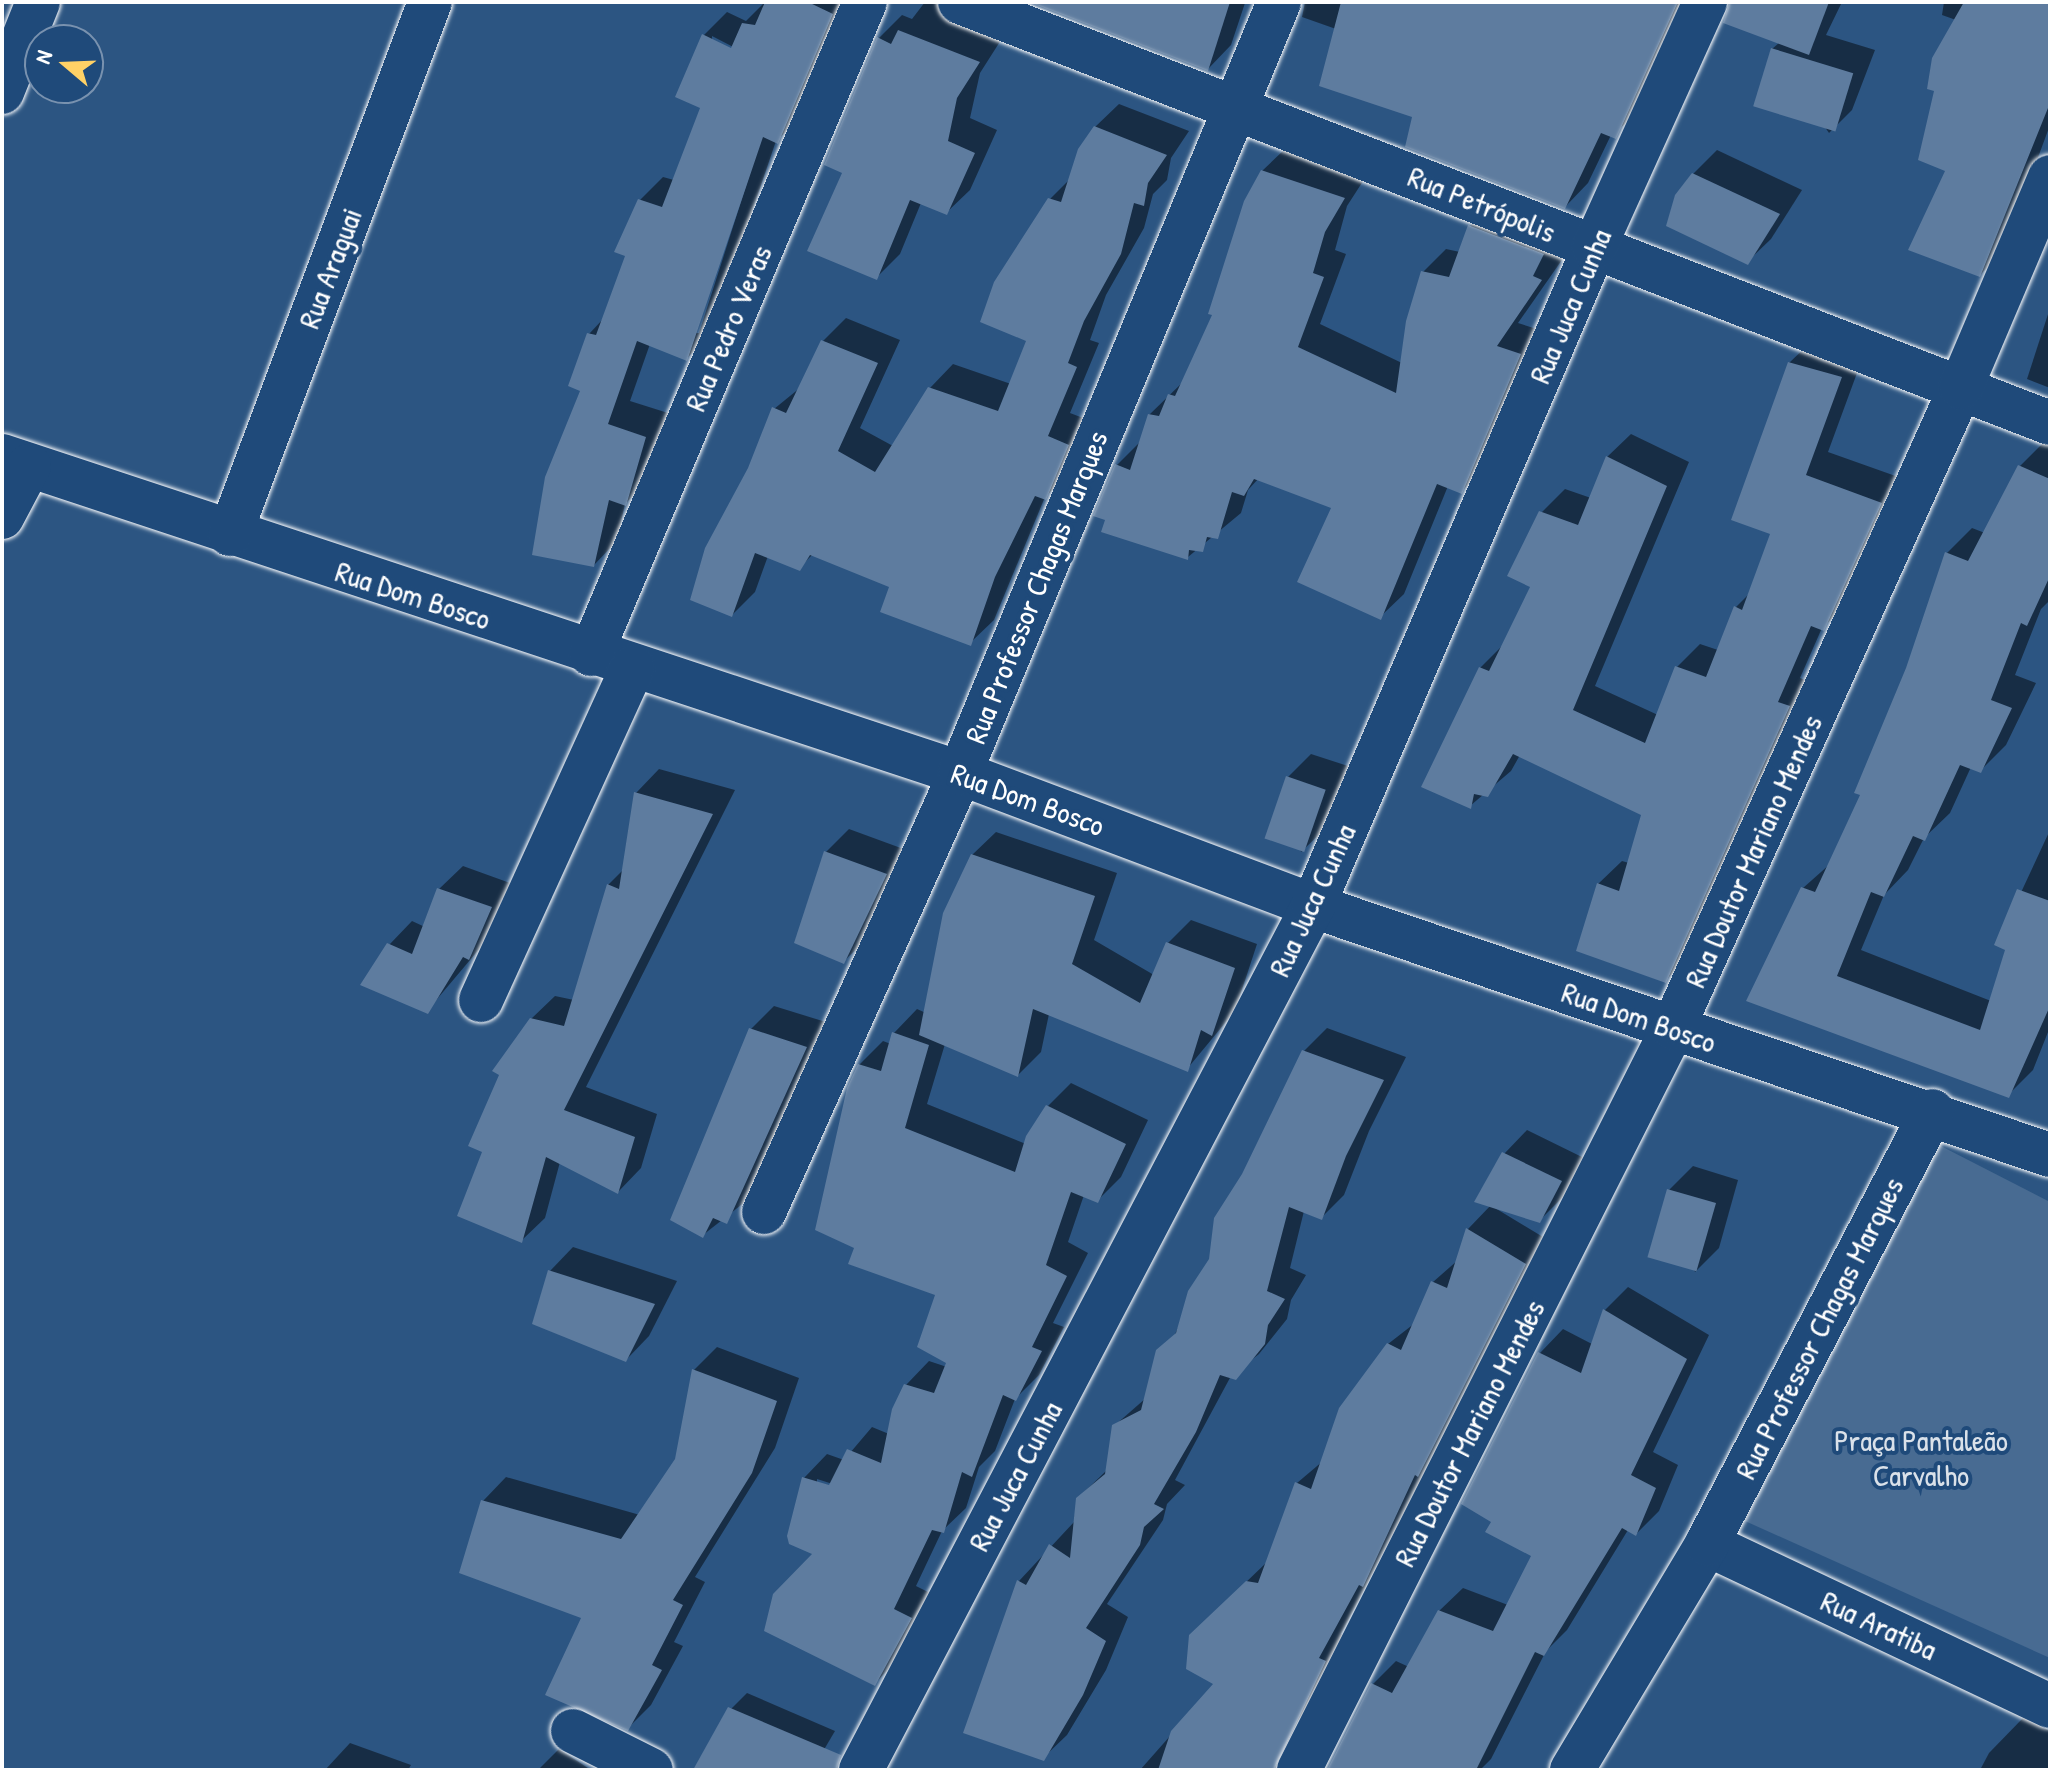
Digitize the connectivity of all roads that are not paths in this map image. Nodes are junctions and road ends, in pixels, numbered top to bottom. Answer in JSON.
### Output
{"nodes":[{"id":1,"x":38,"y":2,"type":"edge"},
{"id":2,"x":430,"y":2,"type":"edge"},
{"id":3,"x":865,"y":2,"type":"edge"},
{"id":4,"x":960,"y":2,"type":"edge"},
{"id":5,"x":1279,"y":2,"type":"edge"},
{"id":6,"x":1705,"y":2,"type":"edge"},
{"id":7,"x":2,"y":92,"type":"edge"},
{"id":8,"x":1236,"y":105,"type":"junction"},
{"id":9,"x":2050,"y":177,"type":"edge"},
{"id":10,"x":1594,"y":248,"type":"junction"},
{"id":11,"x":1961,"y":387,"type":"junction"},
{"id":12,"x":2050,"y":423,"type":"edge"},
{"id":13,"x":16,"y":461,"type":"edge"},
{"id":14,"x":2,"y":517,"type":"edge"},
{"id":15,"x":230,"y":534,"type":"junction"},
{"id":16,"x":591,"y":654,"type":"junction"},
{"id":17,"x":633,"y":667,"type":"junction"},
{"id":18,"x":960,"y":773,"type":"junction"},
{"id":19,"x":1313,"y":906,"type":"junction"},
{"id":20,"x":481,"y":1000,"type":"dead end"},
{"id":21,"x":1673,"y":1028,"type":"junction"},
{"id":22,"x":1932,"y":1111,"type":"junction"},
{"id":23,"x":2047,"y":1145,"type":"edge"},
{"id":24,"x":764,"y":1212,"type":"dead end"},
{"id":25,"x":1707,"y":1544,"type":"junction"},
{"id":26,"x":2050,"y":1706,"type":"edge"},
{"id":27,"x":573,"y":1731,"type":"dead end"},
{"id":28,"x":651,"y":1770,"type":"edge"},
{"id":29,"x":861,"y":1770,"type":"edge"},
{"id":30,"x":1299,"y":1770,"type":"edge"},
{"id":31,"x":1572,"y":1770,"type":"edge"}],
"edges":[{"from":1,"to":7,"type":"street"},
{"from":2,"to":15,"type":"street","name":"Rua Araguai"},
{"from":3,"to":16,"type":"street","name":"Rua Pedro Veras"},
{"from":4,"to":8,"type":"street","name":"Rua Petrópolis"},
{"from":5,"to":8,"type":"street","name":"Rua Professor Chagas Marques"},
{"from":6,"to":10,"type":"street","name":"Rua Juca Cunha"},
{"from":8,"to":10,"type":"street","name":"Rua Petrópolis"},
{"from":8,"to":18,"type":"street","name":"Rua Professor Chagas Marques"},
{"from":9,"to":11,"type":"street","name":"Rua Doutor Mariano Mendes"},
{"from":10,"to":11,"type":"street","name":"Rua Petrópolis"},
{"from":10,"to":19,"type":"street","name":"Rua Juca Cunha"},
{"from":11,"to":12,"type":"street","name":"Rua Petrópolis"},
{"from":11,"to":21,"type":"street","name":"Rua Doutor Mariano Mendes"},
{"from":13,"to":14,"type":"street"},
{"from":13,"to":15,"type":"street","name":"Rua Dom Bosco"},
{"from":15,"to":16,"type":"street","name":"Rua Dom Bosco"},
{"from":16,"to":17,"type":"street","name":"Rua Dom Bosco"},
{"from":17,"to":18,"type":"street","name":"Rua Dom Bosco"},
{"from":17,"to":20,"type":"street"},
{"from":18,"to":19,"type":"street","name":"Rua Dom Bosco"},
{"from":18,"to":24,"type":"street","name":"Rua Professor Chagas Marques"},
{"from":19,"to":21,"type":"street","name":"Rua Dom Bosco"},
{"from":19,"to":29,"type":"street","name":"Rua Juca Cunha"},
{"from":21,"to":22,"type":"street","name":"Rua Dom Bosco"},
{"from":21,"to":30,"type":"street","name":"Rua Doutor Mariano Mendes"},
{"from":22,"to":23,"type":"street","name":"Rua Dom Bosco"},
{"from":22,"to":25,"type":"street","name":"Rua Professor Chagas Marques"},
{"from":25,"to":26,"type":"street","name":"Rua Aratiba"},
{"from":25,"to":31,"type":"street","name":"Rua Professor Chagas Marques"},
{"from":27,"to":28,"type":"street"}]}
